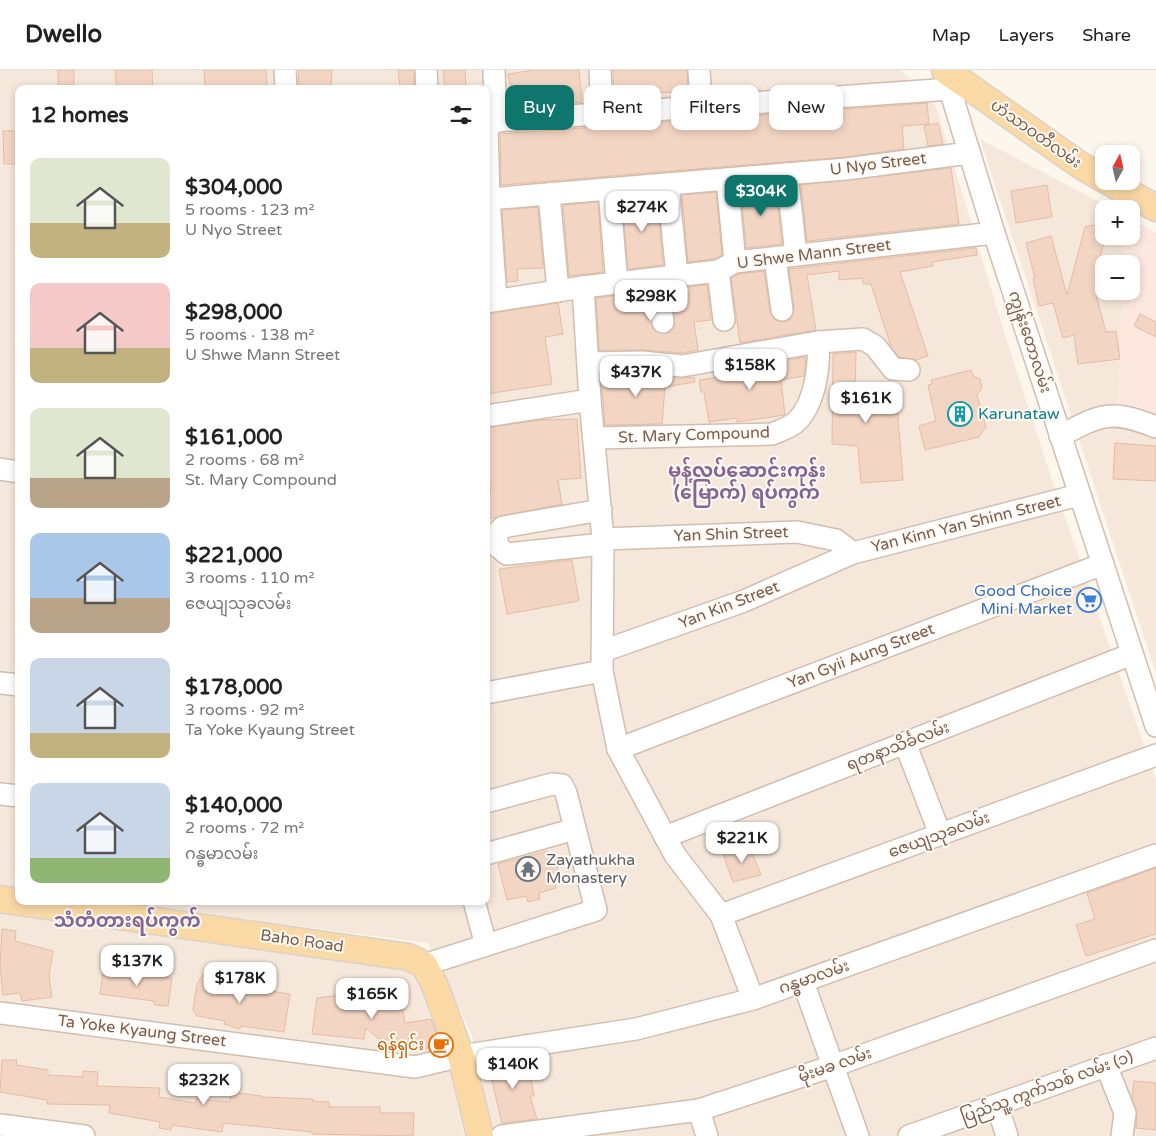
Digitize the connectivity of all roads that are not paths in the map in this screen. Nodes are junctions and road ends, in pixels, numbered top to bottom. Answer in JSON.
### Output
{"nodes":[{"id":1,"x":285,"y":70,"type":"edge"},
{"id":2,"x":426,"y":70,"type":"edge"},
{"id":3,"x":494,"y":70,"type":"edge"},
{"id":4,"x":600,"y":70,"type":"edge"},
{"id":5,"x":699,"y":70,"type":"edge"},
{"id":6,"x":947,"y":76,"type":"edge"},
{"id":7,"x":286,"y":85,"type":"edge"},
{"id":8,"x":427,"y":85,"type":"edge"},
{"id":9,"x":601,"y":85,"type":"edge"},
{"id":10,"x":700,"y":85,"type":"edge"},
{"id":11,"x":759,"y":99,"type":"edge"},
{"id":12,"x":584,"y":114,"type":"edge"},
{"id":13,"x":496,"y":121,"type":"junction"},
{"id":14,"x":490,"y":126,"type":"edge"},
{"id":15,"x":968,"y":153,"type":"junction"},
{"id":16,"x":787,"y":174,"type":"junction"},
{"id":17,"x":1095,"y":174,"type":"edge"},
{"id":18,"x":727,"y":179,"type":"junction"},
{"id":19,"x":668,"y":184,"type":"junction"},
{"id":20,"x":609,"y":189,"type":"junction"},
{"id":21,"x":1124,"y":190,"type":"edge"},
{"id":22,"x":549,"y":194,"type":"junction"},
{"id":23,"x":490,"y":199,"type":"edge"},
{"id":24,"x":1156,"y":208,"type":"edge"},
{"id":25,"x":994,"y":233,"type":"junction"},
{"id":26,"x":785,"y":257,"type":"junction"},
{"id":27,"x":490,"y":267,"type":"edge"},
{"id":28,"x":726,"y":267,"type":"junction"},
{"id":29,"x":667,"y":277,"type":"junction"},
{"id":30,"x":617,"y":284,"type":"junction"},
{"id":31,"x":583,"y":287,"type":"junction"},
{"id":32,"x":558,"y":291,"type":"junction"},
{"id":33,"x":491,"y":301,"type":"edge"},
{"id":34,"x":782,"y":310,"type":"dead end"},
{"id":35,"x":724,"y":320,"type":"dead end"},
{"id":36,"x":663,"y":322,"type":"dead end"},
{"id":37,"x":818,"y":342,"type":"junction"},
{"id":38,"x":590,"y":363,"type":"junction"},
{"id":39,"x":909,"y":370,"type":"dead end"},
{"id":40,"x":590,"y":400,"type":"junction"},
{"id":41,"x":490,"y":415,"type":"edge"},
{"id":42,"x":1156,"y":428,"type":"edge"},
{"id":43,"x":1060,"y":436,"type":"junction"},
{"id":44,"x":595,"y":438,"type":"junction"},
{"id":45,"x":0,"y":469,"type":"edge"},
{"id":46,"x":15,"y":471,"type":"edge"},
{"id":47,"x":1079,"y":494,"type":"junction"},
{"id":48,"x":601,"y":510,"type":"junction"},
{"id":49,"x":603,"y":541,"type":"junction"},
{"id":50,"x":853,"y":553,"type":"junction"},
{"id":51,"x":1103,"y":564,"type":"junction"},
{"id":52,"x":1132,"y":654,"type":"junction"},
{"id":53,"x":602,"y":661,"type":"junction"},
{"id":54,"x":0,"y":683,"type":"edge"},
{"id":55,"x":15,"y":685,"type":"edge"},
{"id":56,"x":490,"y":692,"type":"edge"},
{"id":57,"x":1154,"y":715,"type":"edge"},
{"id":58,"x":906,"y":743,"type":"junction"},
{"id":59,"x":618,"y":749,"type":"junction"},
{"id":60,"x":1156,"y":755,"type":"edge"},
{"id":61,"x":0,"y":794,"type":"edge"},
{"id":62,"x":15,"y":796,"type":"edge"},
{"id":63,"x":490,"y":801,"type":"edge"},
{"id":64,"x":576,"y":828,"type":"junction"},
{"id":65,"x":940,"y":834,"type":"junction"},
{"id":66,"x":665,"y":837,"type":"junction"},
{"id":67,"x":490,"y":853,"type":"edge"},
{"id":68,"x":1156,"y":855,"type":"edge"},
{"id":69,"x":0,"y":899,"type":"edge"},
{"id":70,"x":15,"y":901,"type":"edge"},
{"id":71,"x":42,"y":905,"type":"edge"},
{"id":72,"x":475,"y":905,"type":"edge"},
{"id":73,"x":721,"y":915,"type":"junction"},
{"id":74,"x":486,"y":945,"type":"junction"},
{"id":75,"x":1156,"y":950,"type":"edge"},
{"id":76,"x":424,"y":965,"type":"junction"},
{"id":77,"x":803,"y":982,"type":"junction"},
{"id":78,"x":753,"y":999,"type":"junction"},
{"id":79,"x":0,"y":1013,"type":"edge"},
{"id":80,"x":1156,"y":1048,"type":"edge"},
{"id":81,"x":461,"y":1056,"type":"junction"},
{"id":82,"x":1106,"y":1065,"type":"junction"},
{"id":83,"x":833,"y":1066,"type":"junction"},
{"id":84,"x":997,"y":1105,"type":"junction"},
{"id":85,"x":699,"y":1110,"type":"junction"},
{"id":86,"x":0,"y":1125,"type":"edge"},
{"id":87,"x":84,"y":1136,"type":"edge"},
{"id":88,"x":480,"y":1136,"type":"edge"},
{"id":89,"x":502,"y":1136,"type":"edge"},
{"id":90,"x":707,"y":1136,"type":"edge"},
{"id":91,"x":858,"y":1136,"type":"edge"},
{"id":92,"x":909,"y":1136,"type":"edge"},
{"id":93,"x":1007,"y":1136,"type":"edge"},
{"id":94,"x":1122,"y":1136,"type":"edge"}],
"edges":[{"from":1,"to":7,"type":"street"},
{"from":2,"to":8,"type":"street"},
{"from":3,"to":13,"type":"street"},
{"from":4,"to":9,"type":"street"},
{"from":5,"to":10,"type":"street"},
{"from":6,"to":11,"type":"street"},
{"from":6,"to":15,"type":"street","name":"ကျွန်းတောလမ်း"},
{"from":6,"to":17,"type":"main road","name":"ဟံသာဝတီလမ်း"},
{"from":12,"to":13,"type":"street"},
{"from":13,"to":14,"type":"street"},
{"from":15,"to":16,"type":"street","name":"U Nyo Street"},
{"from":15,"to":25,"type":"street","name":"ကျွန်းတောလမ်း"},
{"from":16,"to":18,"type":"street","name":"U Nyo Street"},
{"from":16,"to":26,"type":"street"},
{"from":18,"to":19,"type":"street","name":"U Nyo Street"},
{"from":18,"to":28,"type":"street"},
{"from":19,"to":20,"type":"street","name":"U Nyo Street"},
{"from":19,"to":29,"type":"street"},
{"from":20,"to":22,"type":"street","name":"U Nyo Street"},
{"from":20,"to":30,"type":"street"},
{"from":21,"to":24,"type":"main road"},
{"from":22,"to":23,"type":"street","name":"U Nyo Street"},
{"from":22,"to":32,"type":"street"},
{"from":25,"to":26,"type":"street","name":"U Shwe Mann Street"},
{"from":25,"to":43,"type":"street","name":"ကျွန်းတောလမ်း"},
{"from":26,"to":28,"type":"street","name":"U Shwe Mann Street"},
{"from":26,"to":34,"type":"street"},
{"from":27,"to":33,"type":"street"},
{"from":28,"to":29,"type":"street","name":"U Shwe Mann Street"},
{"from":28,"to":35,"type":"street"},
{"from":29,"to":30,"type":"street","name":"U Shwe Mann Street"},
{"from":29,"to":36,"type":"street"},
{"from":30,"to":31,"type":"street","name":"U Shwe Mann Street"},
{"from":31,"to":32,"type":"street","name":"U Shwe Mann Street"},
{"from":31,"to":38,"type":"street"},
{"from":32,"to":33,"type":"street","name":"U Shwe Mann Street"},
{"from":37,"to":38,"type":"street"},
{"from":37,"to":39,"type":"street"},
{"from":37,"to":44,"type":"street","name":"St. Mary Compound"},
{"from":38,"to":40,"type":"street"},
{"from":40,"to":41,"type":"street"},
{"from":40,"to":44,"type":"street"},
{"from":42,"to":43,"type":"street"},
{"from":43,"to":47,"type":"street","name":"ကျွန်းတောလမ်း"},
{"from":44,"to":48,"type":"street"},
{"from":45,"to":46,"type":"street"},
{"from":47,"to":50,"type":"street","name":"Yan Kinn Yan Shinn Street"},
{"from":47,"to":51,"type":"street","name":"ကျွန်းတောလမ်း"},
{"from":48,"to":49,"type":"street"},
{"from":48,"to":49,"type":"street","name":"Yan Shin Street"},
{"from":49,"to":50,"type":"street","name":"Yan Shin Street"},
{"from":49,"to":53,"type":"street"},
{"from":50,"to":53,"type":"street","name":"Yan Kin Street"},
{"from":51,"to":52,"type":"street","name":"ကျွန်းတောလမ်း"},
{"from":51,"to":59,"type":"street","name":"Yan Gyii Aung Street"},
{"from":52,"to":57,"type":"street","name":"ကျွန်းတောလမ်း"},
{"from":52,"to":58,"type":"street","name":"ရတနာသိင်္ခလမ်း"},
{"from":53,"to":56,"type":"street","name":"Yan Kin Street"},
{"from":53,"to":59,"type":"street"},
{"from":54,"to":55,"type":"street"},
{"from":58,"to":65,"type":"street"},
{"from":58,"to":66,"type":"street","name":"ရတနာသိင်္ခလမ်း"},
{"from":59,"to":66,"type":"street"},
{"from":60,"to":65,"type":"street","name":"ဇေယျသုခလမ်း"},
{"from":61,"to":62,"type":"street"},
{"from":63,"to":64,"type":"street"},
{"from":64,"to":67,"type":"street"},
{"from":64,"to":74,"type":"street"},
{"from":65,"to":73,"type":"street","name":"ဇေယျသုခလမ်း"},
{"from":66,"to":73,"type":"street"},
{"from":68,"to":77,"type":"street","name":"ဂန္ဓမာလမ်း"},
{"from":69,"to":70,"type":"main road","name":"Baho Road"},
{"from":71,"to":76,"type":"main road","name":"Baho Road"},
{"from":72,"to":74,"type":"street"},
{"from":73,"to":78,"type":"street"},
{"from":74,"to":76,"type":"street"},
{"from":75,"to":83,"type":"street","name":"မိုးမခ လမ်း"},
{"from":76,"to":81,"type":"main road"},
{"from":77,"to":78,"type":"street","name":"ဂန္ဓမာလမ်း"},
{"from":77,"to":83,"type":"street"},
{"from":78,"to":81,"type":"street","name":"ဂန္ဓမာလမ်း"},
{"from":79,"to":81,"type":"street","name":"Ta Yoke Kyaung Street"},
{"from":80,"to":82,"type":"street","name":"ပြည်သူ့ ကွက်သစ် လမ်း (၁)"},
{"from":81,"to":88,"type":"main road"},
{"from":82,"to":84,"type":"street","name":"ပြည်သူ့ ကွက်သစ် လမ်း (၁)"},
{"from":82,"to":94,"type":"street"},
{"from":83,"to":85,"type":"street","name":"မိုးမခ လမ်း"},
{"from":83,"to":91,"type":"street"},
{"from":84,"to":92,"type":"street","name":"ပြည်သူ့ ကွက်သစ် လမ်း (၁)"},
{"from":84,"to":93,"type":"street"},
{"from":85,"to":89,"type":"street","name":"မိုးမခ လမ်း"},
{"from":85,"to":90,"type":"street"},
{"from":86,"to":87,"type":"street"}]}
